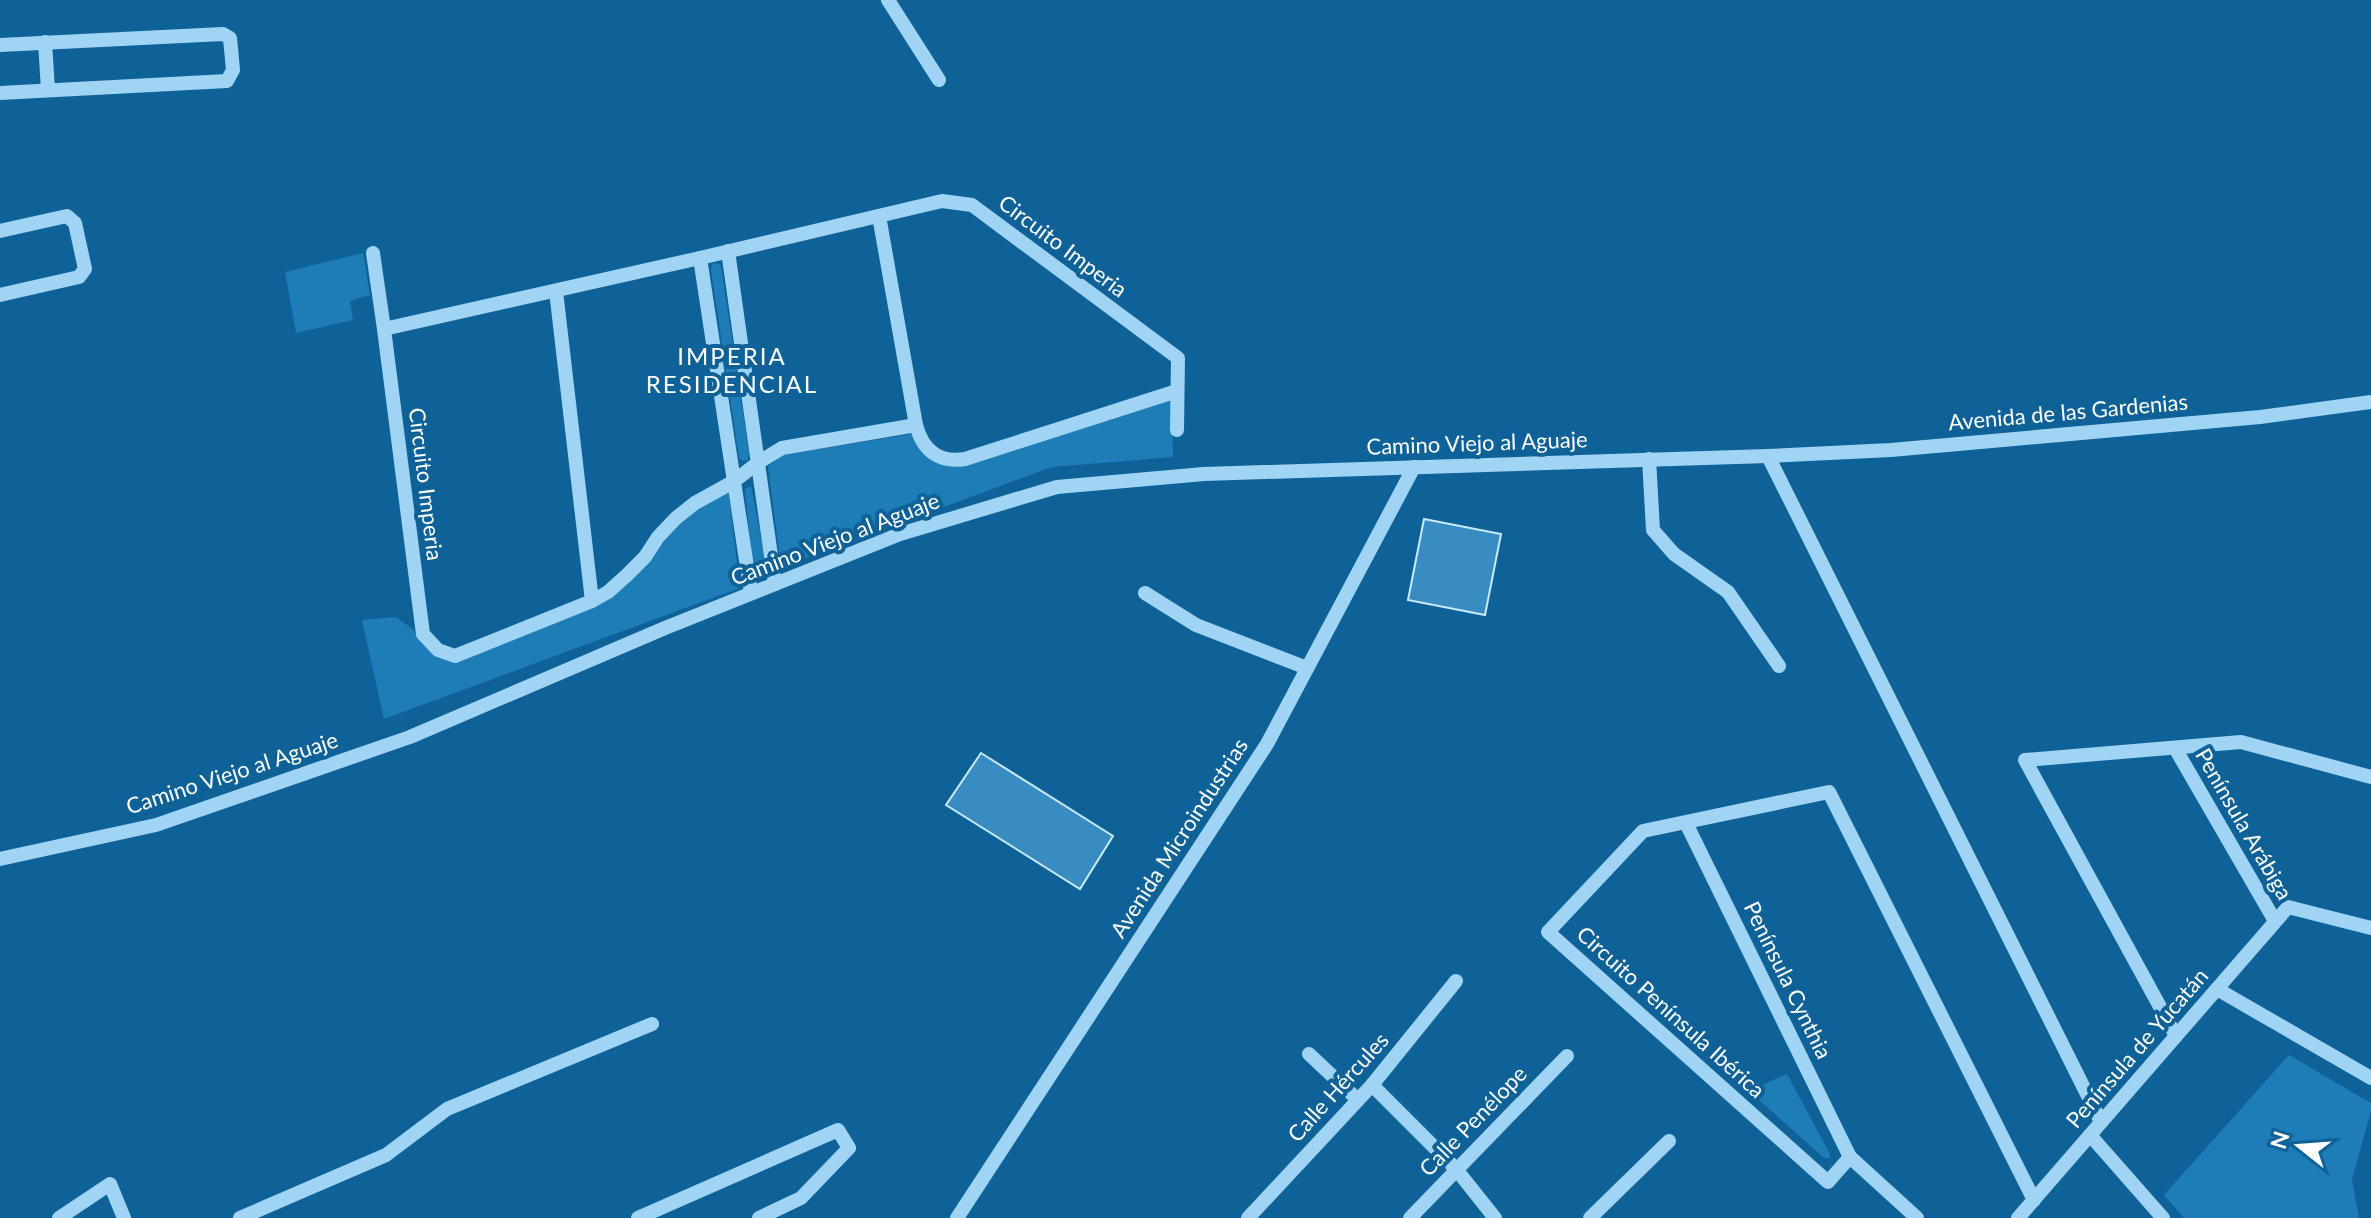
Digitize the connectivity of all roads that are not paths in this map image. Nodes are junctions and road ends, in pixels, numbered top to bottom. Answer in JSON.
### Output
{"nodes":[{"id":1,"x":888,"y":0,"type":"edge"},
{"id":2,"x":45,"y":42,"type":"junction"},
{"id":3,"x":0,"y":45,"type":"edge"},
{"id":4,"x":939,"y":80,"type":"dead end"},
{"id":5,"x":48,"y":90,"type":"junction"},
{"id":6,"x":0,"y":93,"type":"edge"},
{"id":7,"x":879,"y":216,"type":"junction"},
{"id":8,"x":0,"y":231,"type":"edge"},
{"id":9,"x":728,"y":251,"type":"junction"},
{"id":10,"x":373,"y":253,"type":"dead end"},
{"id":11,"x":700,"y":258,"type":"junction"},
{"id":12,"x":556,"y":291,"type":"junction"},
{"id":13,"x":0,"y":295,"type":"edge"},
{"id":14,"x":384,"y":329,"type":"junction"},
{"id":15,"x":1177,"y":391,"type":"junction"},
{"id":16,"x":2371,"y":402,"type":"edge"},
{"id":17,"x":916,"y":425,"type":"junction"},
{"id":18,"x":1177,"y":430,"type":"dead end"},
{"id":19,"x":1768,"y":456,"type":"junction"},
{"id":20,"x":1649,"y":459,"type":"junction"},
{"id":21,"x":759,"y":462,"type":"junction"},
{"id":22,"x":1414,"y":467,"type":"junction"},
{"id":23,"x":733,"y":482,"type":"junction"},
{"id":24,"x":775,"y":584,"type":"junction"},
{"id":25,"x":751,"y":593,"type":"junction"},
{"id":26,"x":1145,"y":593,"type":"dead end"},
{"id":27,"x":592,"y":601,"type":"junction"},
{"id":28,"x":1779,"y":666,"type":"dead end"},
{"id":29,"x":1307,"y":668,"type":"junction"},
{"id":30,"x":2175,"y":748,"type":"junction"},
{"id":31,"x":2371,"y":777,"type":"edge"},
{"id":32,"x":1686,"y":823,"type":"junction"},
{"id":33,"x":2,"y":858,"type":"edge"},
{"id":34,"x":2275,"y":921,"type":"junction"},
{"id":35,"x":2371,"y":928,"type":"edge"},
{"id":36,"x":1456,"y":981,"type":"dead end"},
{"id":37,"x":2217,"y":989,"type":"junction"},
{"id":38,"x":652,"y":1024,"type":"dead end"},
{"id":39,"x":2176,"y":1036,"type":"junction"},
{"id":40,"x":1309,"y":1054,"type":"dead end"},
{"id":41,"x":1567,"y":1056,"type":"dead end"},
{"id":42,"x":2371,"y":1078,"type":"edge"},
{"id":43,"x":1372,"y":1085,"type":"junction"},
{"id":44,"x":1358,"y":1100,"type":"junction"},
{"id":45,"x":2101,"y":1122,"type":"junction"},
{"id":46,"x":2090,"y":1135,"type":"junction"},
{"id":47,"x":1669,"y":1141,"type":"dead end"},
{"id":48,"x":1850,"y":1157,"type":"junction"},
{"id":49,"x":1456,"y":1169,"type":"junction"},
{"id":50,"x":2034,"y":1200,"type":"junction"},
{"id":51,"x":59,"y":1218,"type":"edge"},
{"id":52,"x":124,"y":1218,"type":"edge"},
{"id":53,"x":240,"y":1218,"type":"edge"},
{"id":54,"x":638,"y":1218,"type":"edge"},
{"id":55,"x":759,"y":1218,"type":"edge"},
{"id":56,"x":957,"y":1218,"type":"edge"},
{"id":57,"x":1248,"y":1218,"type":"edge"},
{"id":58,"x":1410,"y":1218,"type":"edge"},
{"id":59,"x":1495,"y":1218,"type":"edge"},
{"id":60,"x":1590,"y":1218,"type":"edge"},
{"id":61,"x":1917,"y":1218,"type":"edge"},
{"id":62,"x":2018,"y":1218,"type":"edge"},
{"id":63,"x":2163,"y":1218,"type":"edge"}],
"edges":[{"from":1,"to":4,"type":"street"},
{"from":2,"to":3,"type":"street"},
{"from":2,"to":5,"type":"street"},
{"from":2,"to":5,"type":"street"},
{"from":5,"to":6,"type":"street"},
{"from":7,"to":9,"type":"street","name":"Circuito Imperia"},
{"from":7,"to":15,"type":"street","name":"Circuito Imperia"},
{"from":7,"to":17,"type":"street"},
{"from":8,"to":13,"type":"street"},
{"from":9,"to":11,"type":"street","name":"Circuito Imperia"},
{"from":9,"to":21,"type":"street"},
{"from":10,"to":14,"type":"street"},
{"from":11,"to":12,"type":"street","name":"Circuito Imperia"},
{"from":11,"to":23,"type":"street"},
{"from":12,"to":14,"type":"street","name":"Circuito Imperia"},
{"from":12,"to":27,"type":"street"},
{"from":14,"to":27,"type":"street","name":"Circuito Imperia"},
{"from":15,"to":17,"type":"street"},
{"from":15,"to":18,"type":"street","name":"Circuito Imperia"},
{"from":16,"to":19,"type":"street","name":"Avenida de las Gardenias"},
{"from":17,"to":21,"type":"street","name":"Circuito Imperia"},
{"from":19,"to":20,"type":"street","name":"Camino Viejo al Aguaje"},
{"from":19,"to":45,"type":"street"},
{"from":20,"to":22,"type":"street","name":"Camino Viejo al Aguaje"},
{"from":20,"to":28,"type":"street"},
{"from":21,"to":23,"type":"street","name":"Circuito Imperia"},
{"from":21,"to":24,"type":"street"},
{"from":22,"to":24,"type":"street","name":"Camino Viejo al Aguaje"},
{"from":22,"to":29,"type":"street","name":"Avenida Microindustrias"},
{"from":23,"to":25,"type":"street"},
{"from":23,"to":27,"type":"street","name":"Circuito Imperia"},
{"from":24,"to":25,"type":"street","name":"Camino Viejo al Aguaje"},
{"from":25,"to":33,"type":"street","name":"Camino Viejo al Aguaje"},
{"from":26,"to":29,"type":"street"},
{"from":29,"to":56,"type":"street","name":"Avenida Microindustrias"},
{"from":30,"to":31,"type":"street"},
{"from":30,"to":34,"type":"street","name":"Península Arábiga"},
{"from":30,"to":39,"type":"street"},
{"from":32,"to":48,"type":"street","name":"Península Cynthia"},
{"from":32,"to":48,"type":"street","name":"Circuito Península Ibérica"},
{"from":32,"to":50,"type":"street","name":"Circuito Península Ibérica"},
{"from":34,"to":35,"type":"street","name":"Península de Yucatán"},
{"from":34,"to":37,"type":"street","name":"Península de Yucatán"},
{"from":36,"to":43,"type":"street","name":"Calle Hércules"},
{"from":37,"to":39,"type":"street","name":"Península de Yucatán"},
{"from":37,"to":42,"type":"street"},
{"from":38,"to":53,"type":"street"},
{"from":39,"to":45,"type":"street","name":"Península de Yucatán"},
{"from":40,"to":44,"type":"street"},
{"from":41,"to":49,"type":"street","name":"Calle Penélope"},
{"from":43,"to":44,"type":"street","name":"Calle Hércules"},
{"from":43,"to":49,"type":"street"},
{"from":44,"to":57,"type":"street","name":"Calle Hércules"},
{"from":45,"to":46,"type":"street","name":"Península de Yucatán"},
{"from":46,"to":50,"type":"street","name":"Península de Yucatán"},
{"from":46,"to":63,"type":"street"},
{"from":47,"to":60,"type":"street"},
{"from":48,"to":61,"type":"street"},
{"from":49,"to":58,"type":"street","name":"Calle Penélope"},
{"from":49,"to":59,"type":"street"},
{"from":50,"to":62,"type":"street","name":"Península de Yucatán"},
{"from":51,"to":52,"type":"street"},
{"from":54,"to":55,"type":"street"}]}
